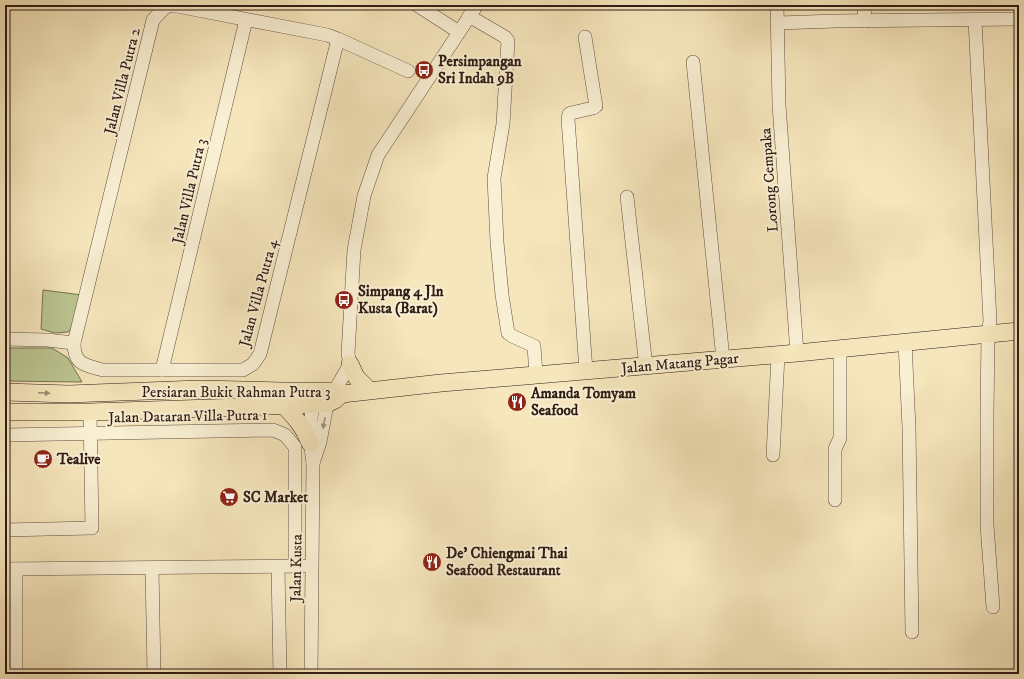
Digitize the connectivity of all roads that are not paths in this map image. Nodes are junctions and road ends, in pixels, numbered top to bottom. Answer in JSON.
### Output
{"nodes":[{"id":1,"x":417,"y":5,"type":"edge"},
{"id":2,"x":477,"y":5,"type":"edge"},
{"id":3,"x":777,"y":5,"type":"edge"},
{"id":4,"x":864,"y":5,"type":"edge"},
{"id":5,"x":470,"y":16,"type":"junction"},
{"id":6,"x":1019,"y":19,"type":"edge"},
{"id":7,"x":246,"y":20,"type":"junction"},
{"id":8,"x":975,"y":20,"type":"junction"},
{"id":9,"x":865,"y":21,"type":"junction"},
{"id":10,"x":778,"y":23,"type":"junction"},
{"id":11,"x":459,"y":32,"type":"junction"},
{"id":12,"x":586,"y":37,"type":"dead end"},
{"id":13,"x":338,"y":39,"type":"junction"},
{"id":14,"x":693,"y":62,"type":"dead end"},
{"id":15,"x":408,"y":71,"type":"dead end"},
{"id":16,"x":627,"y":197,"type":"dead end"},
{"id":17,"x":1019,"y":331,"type":"edge"},
{"id":18,"x":988,"y":335,"type":"junction"},
{"id":19,"x":5,"y":339,"type":"edge"},
{"id":20,"x":905,"y":342,"type":"junction"},
{"id":21,"x":74,"y":343,"type":"junction"},
{"id":22,"x":840,"y":348,"type":"junction"},
{"id":23,"x":797,"y":353,"type":"junction"},
{"id":24,"x":778,"y":355,"type":"junction"},
{"id":25,"x":349,"y":359,"type":"junction"},
{"id":26,"x":723,"y":359,"type":"junction"},
{"id":27,"x":646,"y":367,"type":"junction"},
{"id":28,"x":162,"y":370,"type":"junction"},
{"id":29,"x":586,"y":371,"type":"junction"},
{"id":30,"x":536,"y":375,"type":"junction"},
{"id":31,"x":199,"y":389,"type":"junction"},
{"id":32,"x":369,"y":390,"type":"junction"},
{"id":33,"x":5,"y":392,"type":"edge"},
{"id":34,"x":329,"y":394,"type":"junction"},
{"id":35,"x":282,"y":398,"type":"junction"},
{"id":36,"x":212,"y":408,"type":"junction"},
{"id":37,"x":5,"y":412,"type":"edge"},
{"id":38,"x":90,"y":412,"type":"junction"},
{"id":39,"x":90,"y":434,"type":"junction"},
{"id":40,"x":5,"y":435,"type":"edge"},
{"id":41,"x":310,"y":443,"type":"junction"},
{"id":42,"x":773,"y":456,"type":"dead end"},
{"id":43,"x":313,"y":463,"type":"junction"},
{"id":44,"x":835,"y":500,"type":"dead end"},
{"id":45,"x":5,"y":530,"type":"edge"},
{"id":46,"x":295,"y":532,"type":"junction"},
{"id":47,"x":312,"y":532,"type":"junction"},
{"id":48,"x":295,"y":566,"type":"junction"},
{"id":49,"x":312,"y":566,"type":"junction"},
{"id":50,"x":278,"y":567,"type":"junction"},
{"id":51,"x":152,"y":568,"type":"junction"},
{"id":52,"x":10,"y":569,"type":"edge"},
{"id":53,"x":993,"y":607,"type":"dead end"},
{"id":54,"x":912,"y":632,"type":"dead end"},
{"id":55,"x":16,"y":674,"type":"edge"},
{"id":56,"x":154,"y":674,"type":"edge"},
{"id":57,"x":280,"y":674,"type":"edge"},
{"id":58,"x":311,"y":674,"type":"edge"}],
"edges":[{"from":1,"to":11,"type":"street"},
{"from":2,"to":5,"type":"street"},
{"from":3,"to":10,"type":"street","name":"Lorong Cempaka"},
{"from":4,"to":9,"type":"street"},
{"from":5,"to":11,"type":"street"},
{"from":5,"to":30,"type":"street"},
{"from":6,"to":8,"type":"street"},
{"from":7,"to":13,"type":"street","name":"Jalan Villa Putra 2"},
{"from":7,"to":21,"type":"street","name":"Jalan Villa Putra 2"},
{"from":7,"to":28,"type":"street","name":"Jalan Villa Putra 3"},
{"from":8,"to":9,"type":"street"},
{"from":8,"to":18,"type":"street"},
{"from":9,"to":10,"type":"street"},
{"from":10,"to":23,"type":"street","name":"Lorong Cempaka"},
{"from":11,"to":25,"type":"street"},
{"from":12,"to":29,"type":"street"},
{"from":13,"to":15,"type":"street","name":"Jalan Villa Putra 2"},
{"from":13,"to":28,"type":"street","name":"Jalan Villa Putra 4"},
{"from":14,"to":26,"type":"street"},
{"from":16,"to":27,"type":"street"},
{"from":17,"to":18,"type":"main road","name":"Jalan Matang Pagar"},
{"from":18,"to":20,"type":"main road","name":"Jalan Matang Pagar"},
{"from":18,"to":53,"type":"street"},
{"from":19,"to":21,"type":"street"},
{"from":20,"to":22,"type":"main road","name":"Jalan Matang Pagar"},
{"from":20,"to":54,"type":"street"},
{"from":21,"to":28,"type":"street","name":"Jalan Villa Putra 4"},
{"from":22,"to":23,"type":"main road","name":"Jalan Matang Pagar"},
{"from":22,"to":44,"type":"street"},
{"from":23,"to":24,"type":"main road","name":"Jalan Matang Pagar"},
{"from":24,"to":26,"type":"main road","name":"Jalan Matang Pagar"},
{"from":24,"to":42,"type":"street"},
{"from":25,"to":32,"type":"main road"},
{"from":25,"to":34,"type":"street"},
{"from":26,"to":27,"type":"main road","name":"Jalan Matang Pagar"},
{"from":27,"to":29,"type":"main road","name":"Jalan Matang Pagar"},
{"from":29,"to":30,"type":"main road","name":"Jalan Matang Pagar"},
{"from":30,"to":32,"type":"main road","name":"Jalan Matang Pagar"},
{"from":33,"to":31,"type":"main road","name":"Persiaran Bukit Rahman Putra 3","one_way":true},
{"from":31,"to":35,"type":"main road","name":"Persiaran Bukit Rahman Putra 3"},
{"from":31,"to":36,"type":"main road"},
{"from":32,"to":34,"type":"main road","name":"Jalan Matang Pagar"},
{"from":34,"to":35,"type":"main road","name":"Persiaran Bukit Rahman Putra 3"},
{"from":34,"to":35,"type":"main road"},
{"from":34,"to":41,"type":"street","name":"Jalan Kusta"},
{"from":34,"to":43,"type":"street","name":"Jalan Kusta","one_way":true},
{"from":35,"to":36,"type":"main road","name":"Persiaran Bukit Rahman Putra 3"},
{"from":35,"to":41,"type":"main road"},
{"from":36,"to":38,"type":"main road","name":"Persiaran Bukit Rahman Putra 3"},
{"from":37,"to":38,"type":"main road","name":"Persiaran Bukit Rahman Putra 3"},
{"from":38,"to":39,"type":"street"},
{"from":39,"to":40,"type":"street","name":"Jalan Dataran Villa Putra 1"},
{"from":39,"to":45,"type":"street"},
{"from":39,"to":46,"type":"street","name":"Jalan Dataran Villa Putra 1"},
{"from":41,"to":43,"type":"street","name":"Jalan Kusta"},
{"from":43,"to":47,"type":"street","name":"Jalan Kusta"},
{"from":46,"to":47,"type":"street"},
{"from":46,"to":48,"type":"street","name":"Jalan Dataran Villa Putra 1"},
{"from":47,"to":49,"type":"street","name":"Jalan Kusta"},
{"from":48,"to":49,"type":"street"},
{"from":48,"to":50,"type":"street"},
{"from":49,"to":58,"type":"street","name":"Jalan Kusta"},
{"from":50,"to":51,"type":"street"},
{"from":50,"to":57,"type":"street"},
{"from":51,"to":52,"type":"street"},
{"from":51,"to":56,"type":"street"},
{"from":52,"to":55,"type":"street"}]}
